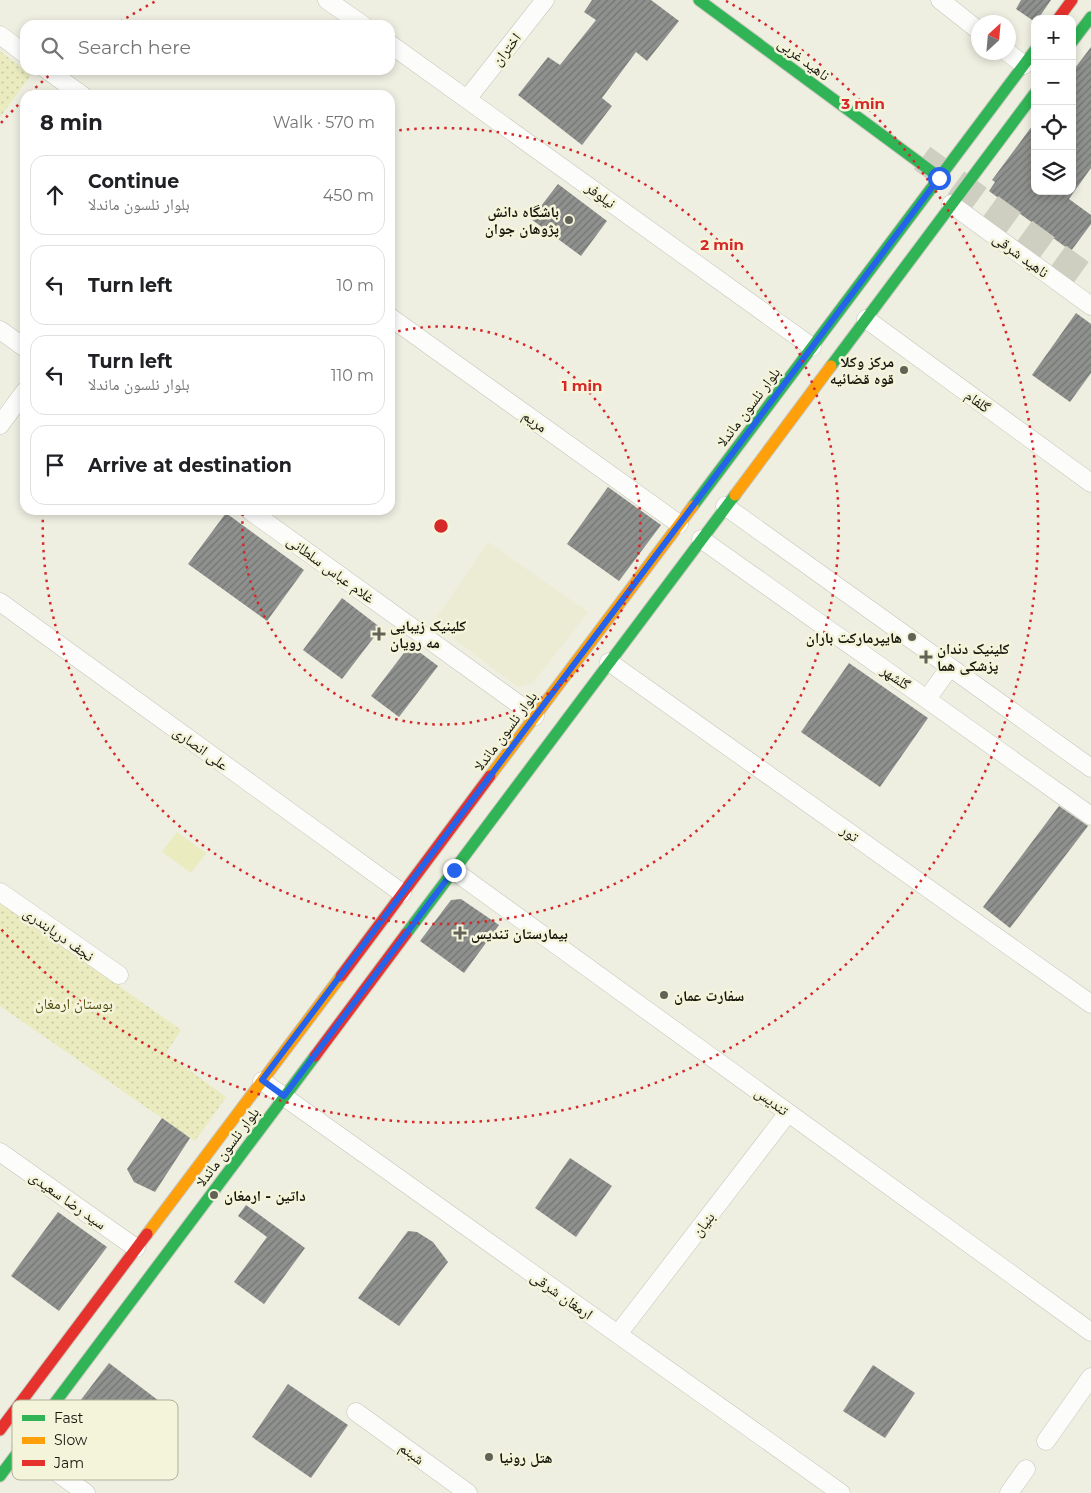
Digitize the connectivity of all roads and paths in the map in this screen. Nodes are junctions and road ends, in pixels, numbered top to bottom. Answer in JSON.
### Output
{"nodes":[{"id":1,"x":327,"y":0,"type":"edge"},
{"id":2,"x":545,"y":0,"type":"edge"},
{"id":3,"x":700,"y":0,"type":"edge"},
{"id":4,"x":940,"y":0,"type":"edge"},
{"id":5,"x":1072,"y":0,"type":"edge"},
{"id":6,"x":1061,"y":15,"type":"edge"},
{"id":7,"x":1091,"y":17,"type":"edge"},
{"id":8,"x":356,"y":20,"type":"edge"},
{"id":9,"x":971,"y":24,"type":"edge"},
{"id":10,"x":0,"y":35,"type":"edge"},
{"id":11,"x":1076,"y":37,"type":"edge"},
{"id":12,"x":395,"y":48,"type":"edge"},
{"id":13,"x":20,"y":50,"type":"edge"},
{"id":14,"x":1031,"y":55,"type":"edge"},
{"id":15,"x":1016,"y":58,"type":"edge"},
{"id":16,"x":1024,"y":65,"type":"junction"},
{"id":17,"x":55,"y":75,"type":"edge"},
{"id":18,"x":75,"y":90,"type":"edge"},
{"id":19,"x":1031,"y":97,"type":"edge"},
{"id":20,"x":467,"y":99,"type":"junction"},
{"id":21,"x":939,"y":178,"type":"junction"},
{"id":22,"x":951,"y":204,"type":"junction"},
{"id":23,"x":1091,"y":306,"type":"edge"},
{"id":24,"x":866,"y":319,"type":"junction"},
{"id":25,"x":395,"y":321,"type":"edge"},
{"id":26,"x":0,"y":330,"type":"edge"},
{"id":27,"x":20,"y":344,"type":"edge"},
{"id":28,"x":812,"y":347,"type":"junction"},
{"id":29,"x":20,"y":398,"type":"edge"},
{"id":30,"x":0,"y":425,"type":"edge"},
{"id":31,"x":1091,"y":482,"type":"edge"},
{"id":32,"x":725,"y":506,"type":"junction"},
{"id":33,"x":256,"y":515,"type":"edge"},
{"id":34,"x":679,"y":524,"type":"junction"},
{"id":35,"x":701,"y":539,"type":"junction"},
{"id":36,"x":0,"y":602,"type":"edge"},
{"id":37,"x":609,"y":662,"type":"junction"},
{"id":38,"x":950,"y":667,"type":"junction"},
{"id":39,"x":928,"y":699,"type":"junction"},
{"id":40,"x":535,"y":716,"type":"junction"},
{"id":41,"x":1091,"y":768,"type":"edge"},
{"id":42,"x":1091,"y":816,"type":"edge"},
{"id":43,"x":454,"y":870,"type":"junction"},
{"id":44,"x":0,"y":892,"type":"edge"},
{"id":45,"x":402,"y":893,"type":"junction"},
{"id":46,"x":119,"y":975,"type":"dead end"},
{"id":47,"x":1091,"y":1004,"type":"edge"},
{"id":48,"x":262,"y":1080,"type":"junction"},
{"id":49,"x":284,"y":1096,"type":"junction"},
{"id":50,"x":788,"y":1113,"type":"junction"},
{"id":51,"x":0,"y":1152,"type":"edge"},
{"id":52,"x":136,"y":1248,"type":"junction"},
{"id":53,"x":1091,"y":1332,"type":"edge"},
{"id":54,"x":618,"y":1334,"type":"junction"},
{"id":55,"x":1091,"y":1378,"type":"edge"},
{"id":56,"x":22,"y":1400,"type":"edge"},
{"id":57,"x":56,"y":1400,"type":"edge"},
{"id":58,"x":356,"y":1412,"type":"dead end"},
{"id":59,"x":12,"y":1414,"type":"edge"},
{"id":60,"x":0,"y":1430,"type":"edge"},
{"id":61,"x":1046,"y":1441,"type":"dead end"},
{"id":62,"x":12,"y":1459,"type":"edge"},
{"id":63,"x":1026,"y":1469,"type":"dead end"},
{"id":64,"x":0,"y":1476,"type":"edge"},
{"id":65,"x":68,"y":1480,"type":"edge"},
{"id":66,"x":86,"y":1493,"type":"edge"},
{"id":67,"x":468,"y":1493,"type":"edge"},
{"id":68,"x":841,"y":1493,"type":"edge"},
{"id":69,"x":1009,"y":1493,"type":"edge"}],
"edges":[{"from":1,"to":8,"type":"street"},
{"from":2,"to":20,"type":"street","name":"اختران"},
{"from":3,"to":21,"type":"main road","name":"ناهید غربی"},
{"from":4,"to":9,"type":"street"},
{"from":5,"to":6,"type":"main road"},
{"from":7,"to":11,"type":"main road"},
{"from":10,"to":13,"type":"street"},
{"from":12,"to":20,"type":"street","name":"نیلوفر"},
{"from":14,"to":16,"type":"main road","name":"بلوار نلسون ماندلا"},
{"from":15,"to":16,"type":"street"},
{"from":16,"to":21,"type":"main road","name":"بلوار نلسون ماندلا"},
{"from":17,"to":18,"type":"street"},
{"from":19,"to":22,"type":"main road","name":"بلوار نلسون ماندلا"},
{"from":20,"to":28,"type":"street","name":"نیلوفر"},
{"from":21,"to":28,"type":"main road","name":"بلوار نلسون ماندلا"},
{"from":22,"to":23,"type":"street","name":"ناهید شرقی"},
{"from":22,"to":24,"type":"main road","name":"بلوار نلسون ماندلا"},
{"from":24,"to":31,"type":"street","name":"گلفام"},
{"from":24,"to":32,"type":"main road","name":"بلوار نلسون ماندلا"},
{"from":25,"to":34,"type":"street","name":"مریم"},
{"from":26,"to":27,"type":"street"},
{"from":28,"to":34,"type":"main road","name":"بلوار نلسون ماندلا"},
{"from":29,"to":30,"type":"street"},
{"from":32,"to":35,"type":"main road","name":"بلوار نلسون ماندلا"},
{"from":32,"to":38,"type":"street"},
{"from":33,"to":40,"type":"street","name":"غلام عباس سلطانی"},
{"from":34,"to":40,"type":"main road","name":"بلوار نلسون ماندلا"},
{"from":35,"to":37,"type":"main road","name":"بلوار نلسون ماندلا"},
{"from":35,"to":39,"type":"street","name":"گلشهر"},
{"from":36,"to":45,"type":"street","name":"علی انصاری"},
{"from":37,"to":43,"type":"main road","name":"بلوار نلسون ماندلا"},
{"from":37,"to":47,"type":"street","name":"تور"},
{"from":38,"to":39,"type":"street"},
{"from":38,"to":41,"type":"street"},
{"from":39,"to":42,"type":"street","name":"گلشهر"},
{"from":40,"to":45,"type":"main road","name":"بلوار نلسون ماندلا"},
{"from":43,"to":49,"type":"main road","name":"بلوار نلسون ماندلا"},
{"from":43,"to":50,"type":"street","name":"تندیس"},
{"from":44,"to":46,"type":"street","name":"نجف دریابندری"},
{"from":45,"to":48,"type":"main road","name":"بلوار نلسون ماندلا"},
{"from":48,"to":49,"type":"street","name":"ارمغان شرقی"},
{"from":48,"to":52,"type":"main road","name":"بلوار نلسون ماندلا"},
{"from":49,"to":54,"type":"street","name":"ارمغان شرقی"},
{"from":49,"to":57,"type":"main road","name":"بلوار نلسون ماندلا"},
{"from":50,"to":53,"type":"street","name":"تندیس"},
{"from":50,"to":54,"type":"street","name":"بنیان"},
{"from":51,"to":52,"type":"street","name":"سید رضا سعیدی"},
{"from":52,"to":56,"type":"main road","name":"بلوار نلسون ماندلا"},
{"from":54,"to":68,"type":"street","name":"ارمغان شرقی"},
{"from":55,"to":61,"type":"street"},
{"from":58,"to":67,"type":"street","name":"شبنم"},
{"from":59,"to":60,"type":"main road","name":"بلوار نلسون ماندلا"},
{"from":62,"to":64,"type":"main road","name":"بلوار نلسون ماندلا"},
{"from":63,"to":69,"type":"street"},
{"from":65,"to":66,"type":"street"}]}
